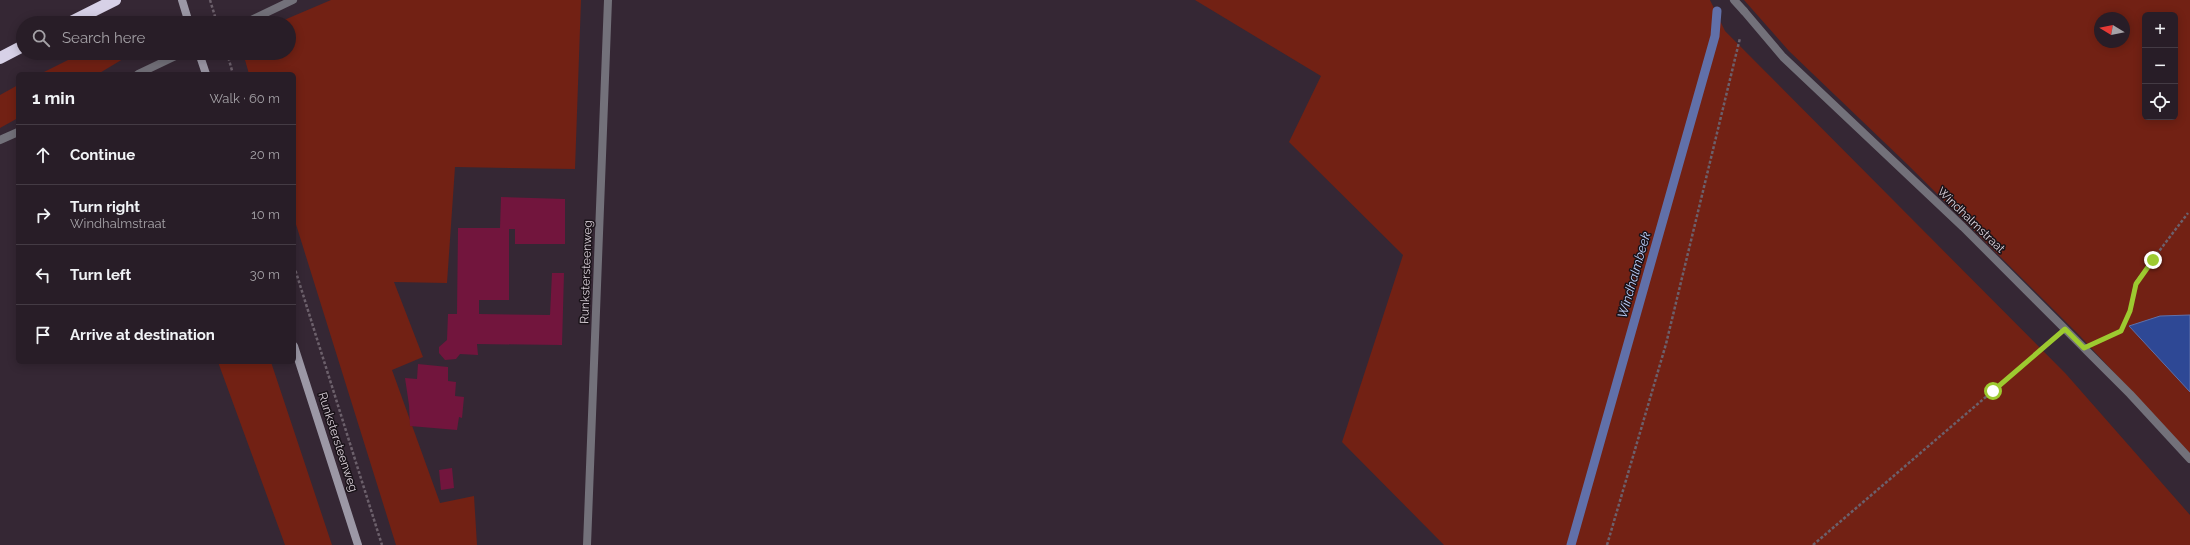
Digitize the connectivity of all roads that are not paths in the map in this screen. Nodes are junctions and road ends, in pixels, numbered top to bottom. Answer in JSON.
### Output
{"nodes":[{"id":1,"x":115,"y":0,"type":"edge"},
{"id":2,"x":182,"y":0,"type":"edge"},
{"id":3,"x":293,"y":0,"type":"edge"},
{"id":4,"x":608,"y":0,"type":"edge"},
{"id":5,"x":1734,"y":0,"type":"edge"},
{"id":6,"x":83,"y":16,"type":"edge"},
{"id":7,"x":188,"y":16,"type":"edge"},
{"id":8,"x":260,"y":16,"type":"edge"},
{"id":9,"x":16,"y":50,"type":"edge"},
{"id":10,"x":0,"y":58,"type":"edge"},
{"id":11,"x":167,"y":60,"type":"edge"},
{"id":12,"x":201,"y":60,"type":"edge"},
{"id":13,"x":142,"y":72,"type":"edge"},
{"id":14,"x":205,"y":72,"type":"edge"},
{"id":15,"x":16,"y":133,"type":"edge"},
{"id":16,"x":0,"y":140,"type":"edge"},
{"id":17,"x":296,"y":352,"type":"edge"},
{"id":18,"x":2190,"y":459,"type":"edge"},
{"id":19,"x":358,"y":545,"type":"edge"},
{"id":20,"x":587,"y":545,"type":"edge"}],
"edges":[{"from":1,"to":6,"type":"highway"},
{"from":2,"to":7,"type":"street"},
{"from":3,"to":8,"type":"street"},
{"from":4,"to":20,"type":"street","name":"Runkstersteenweg"},
{"from":5,"to":18,"type":"street","name":"Windhalmstraat"},
{"from":9,"to":10,"type":"highway"},
{"from":11,"to":13,"type":"street"},
{"from":12,"to":14,"type":"street"},
{"from":15,"to":16,"type":"street"},
{"from":17,"to":19,"type":"street","name":"Runkstersteenweg"}]}
